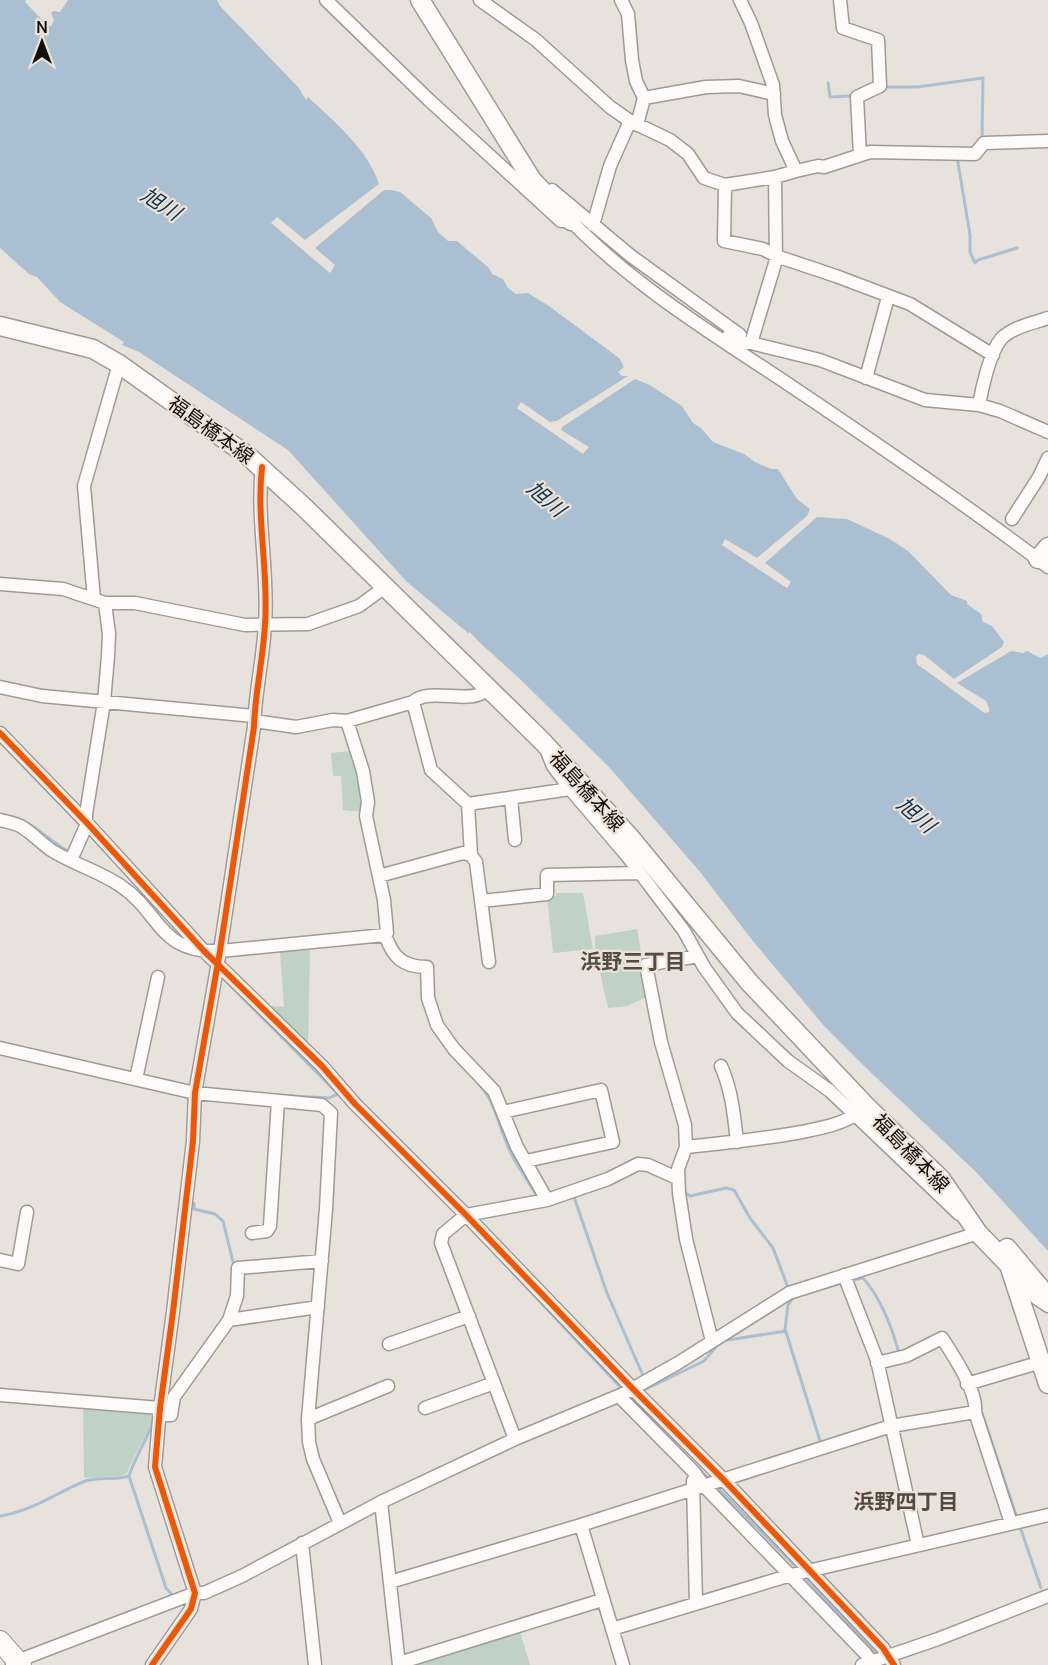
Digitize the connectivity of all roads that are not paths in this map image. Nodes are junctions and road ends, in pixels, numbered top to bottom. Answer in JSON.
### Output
{"nodes":[{"id":1,"x":326,"y":0,"type":"edge"},
{"id":2,"x":420,"y":0,"type":"edge"},
{"id":3,"x":480,"y":0,"type":"edge"},
{"id":4,"x":621,"y":0,"type":"edge"},
{"id":5,"x":740,"y":0,"type":"edge"},
{"id":6,"x":840,"y":0,"type":"edge"},
{"id":7,"x":774,"y":94,"type":"junction"},
{"id":8,"x":644,"y":98,"type":"junction"},
{"id":9,"x":634,"y":123,"type":"junction"},
{"id":10,"x":1048,"y":141,"type":"edge"},
{"id":11,"x":860,"y":155,"type":"junction"},
{"id":12,"x":524,"y":167,"type":"junction"},
{"id":13,"x":796,"y":171,"type":"junction"},
{"id":14,"x":775,"y":177,"type":"junction"},
{"id":15,"x":724,"y":185,"type":"junction"},
{"id":16,"x":571,"y":221,"type":"junction"},
{"id":17,"x":593,"y":225,"type":"junction"},
{"id":18,"x":775,"y":255,"type":"junction"},
{"id":19,"x":888,"y":297,"type":"junction"},
{"id":20,"x":677,"y":310,"type":"junction"},
{"id":21,"x":1048,"y":318,"type":"edge"},
{"id":22,"x":0,"y":326,"type":"edge"},
{"id":23,"x":751,"y":343,"type":"junction"},
{"id":24,"x":993,"y":355,"type":"junction"},
{"id":25,"x":119,"y":364,"type":"junction"},
{"id":26,"x":866,"y":378,"type":"junction"},
{"id":27,"x":980,"y":405,"type":"junction"},
{"id":28,"x":1048,"y":432,"type":"edge"},
{"id":29,"x":1048,"y":458,"type":"edge"},
{"id":30,"x":262,"y":467,"type":"junction"},
{"id":31,"x":1012,"y":519,"type":"dead end"},
{"id":32,"x":1046,"y":558,"type":"edge"},
{"id":33,"x":0,"y":584,"type":"edge"},
{"id":34,"x":385,"y":587,"type":"junction"},
{"id":35,"x":99,"y":601,"type":"junction"},
{"id":36,"x":265,"y":625,"type":"junction"},
{"id":37,"x":0,"y":687,"type":"edge"},
{"id":38,"x":487,"y":688,"type":"junction"},
{"id":39,"x":413,"y":702,"type":"junction"},
{"id":40,"x":103,"y":705,"type":"junction"},
{"id":41,"x":254,"y":719,"type":"junction"},
{"id":42,"x":347,"y":721,"type":"junction"},
{"id":43,"x":0,"y":733,"type":"edge"},
{"id":44,"x":543,"y":742,"type":"junction"},
{"id":45,"x":570,"y":789,"type":"junction"},
{"id":46,"x":511,"y":798,"type":"junction"},
{"id":47,"x":468,"y":804,"type":"junction"},
{"id":48,"x":0,"y":820,"type":"edge"},
{"id":49,"x":85,"y":828,"type":"junction"},
{"id":50,"x":515,"y":840,"type":"dead end"},
{"id":51,"x":471,"y":855,"type":"junction"},
{"id":52,"x":72,"y":856,"type":"junction"},
{"id":53,"x":640,"y":873,"type":"junction"},
{"id":54,"x":381,"y":875,"type":"junction"},
{"id":55,"x":481,"y":901,"type":"junction"},
{"id":56,"x":385,"y":937,"type":"junction"},
{"id":57,"x":197,"y":949,"type":"junction"},
{"id":58,"x":698,"y":956,"type":"junction"},
{"id":59,"x":218,"y":960,"type":"junction"},
{"id":60,"x":489,"y":962,"type":"dead end"},
{"id":61,"x":158,"y":977,"type":"dead end"},
{"id":62,"x":0,"y":1048,"type":"edge"},
{"id":63,"x":721,"y":1065,"type":"dead end"},
{"id":64,"x":136,"y":1079,"type":"junction"},
{"id":65,"x":195,"y":1093,"type":"junction"},
{"id":66,"x":278,"y":1101,"type":"junction"},
{"id":67,"x":502,"y":1112,"type":"junction"},
{"id":68,"x":855,"y":1115,"type":"junction"},
{"id":69,"x":737,"y":1142,"type":"junction"},
{"id":70,"x":686,"y":1147,"type":"junction"},
{"id":71,"x":526,"y":1161,"type":"junction"},
{"id":72,"x":677,"y":1175,"type":"junction"},
{"id":73,"x":940,"y":1179,"type":"junction"},
{"id":74,"x":545,"y":1196,"type":"junction"},
{"id":75,"x":27,"y":1212,"type":"dead end"},
{"id":76,"x":462,"y":1217,"type":"junction"},
{"id":77,"x":974,"y":1227,"type":"junction"},
{"id":78,"x":252,"y":1233,"type":"dead end"},
{"id":79,"x":0,"y":1260,"type":"edge"},
{"id":80,"x":322,"y":1261,"type":"junction"},
{"id":81,"x":1009,"y":1265,"type":"junction"},
{"id":82,"x":846,"y":1279,"type":"junction"},
{"id":83,"x":1048,"y":1298,"type":"edge"},
{"id":84,"x":1048,"y":1306,"type":"edge"},
{"id":85,"x":318,"y":1307,"type":"junction"},
{"id":86,"x":469,"y":1316,"type":"junction"},
{"id":87,"x":229,"y":1320,"type":"junction"},
{"id":88,"x":712,"y":1341,"type":"junction"},
{"id":89,"x":389,"y":1344,"type":"dead end"},
{"id":90,"x":1041,"y":1362,"type":"junction"},
{"id":91,"x":877,"y":1363,"type":"junction"},
{"id":92,"x":494,"y":1383,"type":"junction"},
{"id":93,"x":970,"y":1383,"type":"junction"},
{"id":94,"x":1048,"y":1384,"type":"edge"},
{"id":95,"x":388,"y":1386,"type":"dead end"},
{"id":96,"x":634,"y":1390,"type":"junction"},
{"id":97,"x":0,"y":1395,"type":"edge"},
{"id":98,"x":425,"y":1408,"type":"dead end"},
{"id":99,"x":975,"y":1412,"type":"junction"},
{"id":100,"x":162,"y":1415,"type":"junction"},
{"id":101,"x":308,"y":1419,"type":"junction"},
{"id":102,"x":891,"y":1426,"type":"junction"},
{"id":103,"x":515,"y":1439,"type":"junction"},
{"id":104,"x":709,"y":1484,"type":"junction"},
{"id":105,"x":381,"y":1502,"type":"junction"},
{"id":106,"x":1048,"y":1515,"type":"edge"},
{"id":107,"x":1015,"y":1522,"type":"junction"},
{"id":108,"x":340,"y":1523,"type":"junction"},
{"id":109,"x":581,"y":1525,"type":"junction"},
{"id":110,"x":302,"y":1544,"type":"junction"},
{"id":111,"x":918,"y":1545,"type":"junction"},
{"id":112,"x":800,"y":1572,"type":"junction"},
{"id":113,"x":390,"y":1582,"type":"junction"},
{"id":114,"x":195,"y":1593,"type":"junction"},
{"id":115,"x":602,"y":1600,"type":"junction"},
{"id":116,"x":1046,"y":1601,"type":"edge"},
{"id":117,"x":696,"y":1603,"type":"junction"},
{"id":118,"x":612,"y":1629,"type":"junction"},
{"id":119,"x":0,"y":1641,"type":"edge"},
{"id":120,"x":879,"y":1662,"type":"edge"},
{"id":121,"x":10,"y":1663,"type":"edge"},
{"id":122,"x":399,"y":1664,"type":"edge"},
{"id":123,"x":152,"y":1665,"type":"edge"},
{"id":124,"x":315,"y":1665,"type":"edge"},
{"id":125,"x":623,"y":1665,"type":"edge"}],
"edges":[{"from":1,"to":16,"type":"street"},
{"from":2,"to":12,"type":"main road"},
{"from":3,"to":9,"type":"street"},
{"from":4,"to":8,"type":"street"},
{"from":5,"to":7,"type":"street"},
{"from":6,"to":11,"type":"street"},
{"from":7,"to":8,"type":"street"},
{"from":7,"to":13,"type":"street"},
{"from":8,"to":9,"type":"street"},
{"from":9,"to":15,"type":"street"},
{"from":9,"to":17,"type":"street"},
{"from":10,"to":11,"type":"street"},
{"from":11,"to":13,"type":"street"},
{"from":12,"to":16,"type":"main road"},
{"from":12,"to":17,"type":"street"},
{"from":13,"to":14,"type":"street"},
{"from":14,"to":15,"type":"street"},
{"from":14,"to":18,"type":"street"},
{"from":15,"to":18,"type":"street"},
{"from":16,"to":20,"type":"street"},
{"from":17,"to":23,"type":"street"},
{"from":18,"to":19,"type":"street"},
{"from":18,"to":23,"type":"street"},
{"from":19,"to":24,"type":"street"},
{"from":19,"to":26,"type":"street"},
{"from":20,"to":23,"type":"street"},
{"from":20,"to":32,"type":"street"},
{"from":21,"to":24,"type":"street"},
{"from":22,"to":25,"type":"main road","name":"福島橋本線"},
{"from":23,"to":26,"type":"street"},
{"from":24,"to":27,"type":"street"},
{"from":25,"to":30,"type":"main road","name":"福島橋本線"},
{"from":25,"to":35,"type":"street"},
{"from":26,"to":27,"type":"street"},
{"from":27,"to":28,"type":"street"},
{"from":29,"to":31,"type":"street"},
{"from":30,"to":34,"type":"main road","name":"福島橋本線"},
{"from":30,"to":36,"type":"street"},
{"from":33,"to":35,"type":"street"},
{"from":34,"to":36,"type":"street"},
{"from":34,"to":38,"type":"main road","name":"福島橋本線"},
{"from":35,"to":36,"type":"street"},
{"from":35,"to":40,"type":"street"},
{"from":36,"to":41,"type":"street"},
{"from":37,"to":40,"type":"street"},
{"from":38,"to":39,"type":"street"},
{"from":38,"to":44,"type":"main road","name":"福島橋本線"},
{"from":39,"to":42,"type":"street"},
{"from":39,"to":47,"type":"street"},
{"from":40,"to":41,"type":"street"},
{"from":40,"to":49,"type":"street"},
{"from":41,"to":42,"type":"street"},
{"from":41,"to":59,"type":"street"},
{"from":42,"to":54,"type":"street"},
{"from":43,"to":49,"type":"street"},
{"from":44,"to":45,"type":"street"},
{"from":44,"to":73,"type":"main road","name":"福島橋本線"},
{"from":45,"to":46,"type":"street"},
{"from":45,"to":53,"type":"street"},
{"from":46,"to":47,"type":"street"},
{"from":46,"to":50,"type":"street"},
{"from":47,"to":51,"type":"street"},
{"from":48,"to":52,"type":"street"},
{"from":49,"to":52,"type":"street"},
{"from":49,"to":57,"type":"street"},
{"from":51,"to":54,"type":"street"},
{"from":51,"to":55,"type":"street"},
{"from":52,"to":57,"type":"street"},
{"from":53,"to":55,"type":"street"},
{"from":53,"to":58,"type":"street"},
{"from":54,"to":56,"type":"street"},
{"from":55,"to":60,"type":"street"},
{"from":56,"to":59,"type":"street"},
{"from":56,"to":67,"type":"street"},
{"from":57,"to":59,"type":"street"},
{"from":58,"to":68,"type":"street"},
{"from":58,"to":70,"type":"street"},
{"from":59,"to":65,"type":"street"},
{"from":59,"to":76,"type":"street"},
{"from":61,"to":64,"type":"street"},
{"from":62,"to":64,"type":"street"},
{"from":63,"to":69,"type":"street"},
{"from":64,"to":65,"type":"street"},
{"from":65,"to":66,"type":"street"},
{"from":65,"to":100,"type":"street"},
{"from":66,"to":78,"type":"street"},
{"from":66,"to":80,"type":"street"},
{"from":67,"to":71,"type":"street"},
{"from":67,"to":71,"type":"street"},
{"from":68,"to":69,"type":"street"},
{"from":68,"to":77,"type":"street"},
{"from":69,"to":70,"type":"street"},
{"from":70,"to":72,"type":"street"},
{"from":71,"to":74,"type":"street"},
{"from":72,"to":74,"type":"street"},
{"from":72,"to":88,"type":"street"},
{"from":73,"to":77,"type":"main road","name":"福島橋本線"},
{"from":73,"to":83,"type":"main road"},
{"from":74,"to":76,"type":"street"},
{"from":75,"to":79,"type":"street"},
{"from":76,"to":86,"type":"street"},
{"from":76,"to":96,"type":"street"},
{"from":77,"to":81,"type":"main road","name":"福島橋本線"},
{"from":77,"to":82,"type":"street"},
{"from":80,"to":85,"type":"street"},
{"from":80,"to":87,"type":"street"},
{"from":81,"to":84,"type":"street"},
{"from":81,"to":90,"type":"main road","name":"福島橋本線"},
{"from":82,"to":88,"type":"street"},
{"from":82,"to":91,"type":"street"},
{"from":85,"to":87,"type":"street"},
{"from":85,"to":101,"type":"street"},
{"from":86,"to":89,"type":"street"},
{"from":86,"to":92,"type":"street"},
{"from":87,"to":100,"type":"street"},
{"from":88,"to":96,"type":"street"},
{"from":90,"to":93,"type":"street"},
{"from":90,"to":94,"type":"main road","name":"福島橋本線"},
{"from":91,"to":93,"type":"street"},
{"from":91,"to":102,"type":"street"},
{"from":92,"to":98,"type":"street"},
{"from":92,"to":103,"type":"street"},
{"from":93,"to":99,"type":"street"},
{"from":95,"to":101,"type":"street"},
{"from":96,"to":103,"type":"street"},
{"from":96,"to":104,"type":"street"},
{"from":96,"to":104,"type":"street"},
{"from":97,"to":100,"type":"street"},
{"from":99,"to":102,"type":"street"},
{"from":99,"to":107,"type":"street"},
{"from":100,"to":114,"type":"street"},
{"from":101,"to":108,"type":"street"},
{"from":102,"to":104,"type":"street"},
{"from":102,"to":111,"type":"street"},
{"from":103,"to":105,"type":"street"},
{"from":104,"to":109,"type":"street"},
{"from":104,"to":112,"type":"street"},
{"from":104,"to":112,"type":"street"},
{"from":104,"to":117,"type":"street"},
{"from":105,"to":108,"type":"street"},
{"from":105,"to":113,"type":"street"},
{"from":106,"to":107,"type":"street"},
{"from":107,"to":111,"type":"street"},
{"from":108,"to":110,"type":"street"},
{"from":109,"to":113,"type":"street"},
{"from":109,"to":115,"type":"street"},
{"from":110,"to":114,"type":"street"},
{"from":110,"to":124,"type":"street"},
{"from":111,"to":112,"type":"street"},
{"from":112,"to":117,"type":"street"},
{"from":112,"to":120,"type":"street"},
{"from":112,"to":120,"type":"street"},
{"from":113,"to":122,"type":"street"},
{"from":114,"to":121,"type":"street"},
{"from":114,"to":123,"type":"street"},
{"from":115,"to":118,"type":"street"},
{"from":115,"to":122,"type":"street"},
{"from":116,"to":120,"type":"street"},
{"from":117,"to":118,"type":"street"},
{"from":118,"to":125,"type":"street"},
{"from":119,"to":121,"type":"main road"}]}
